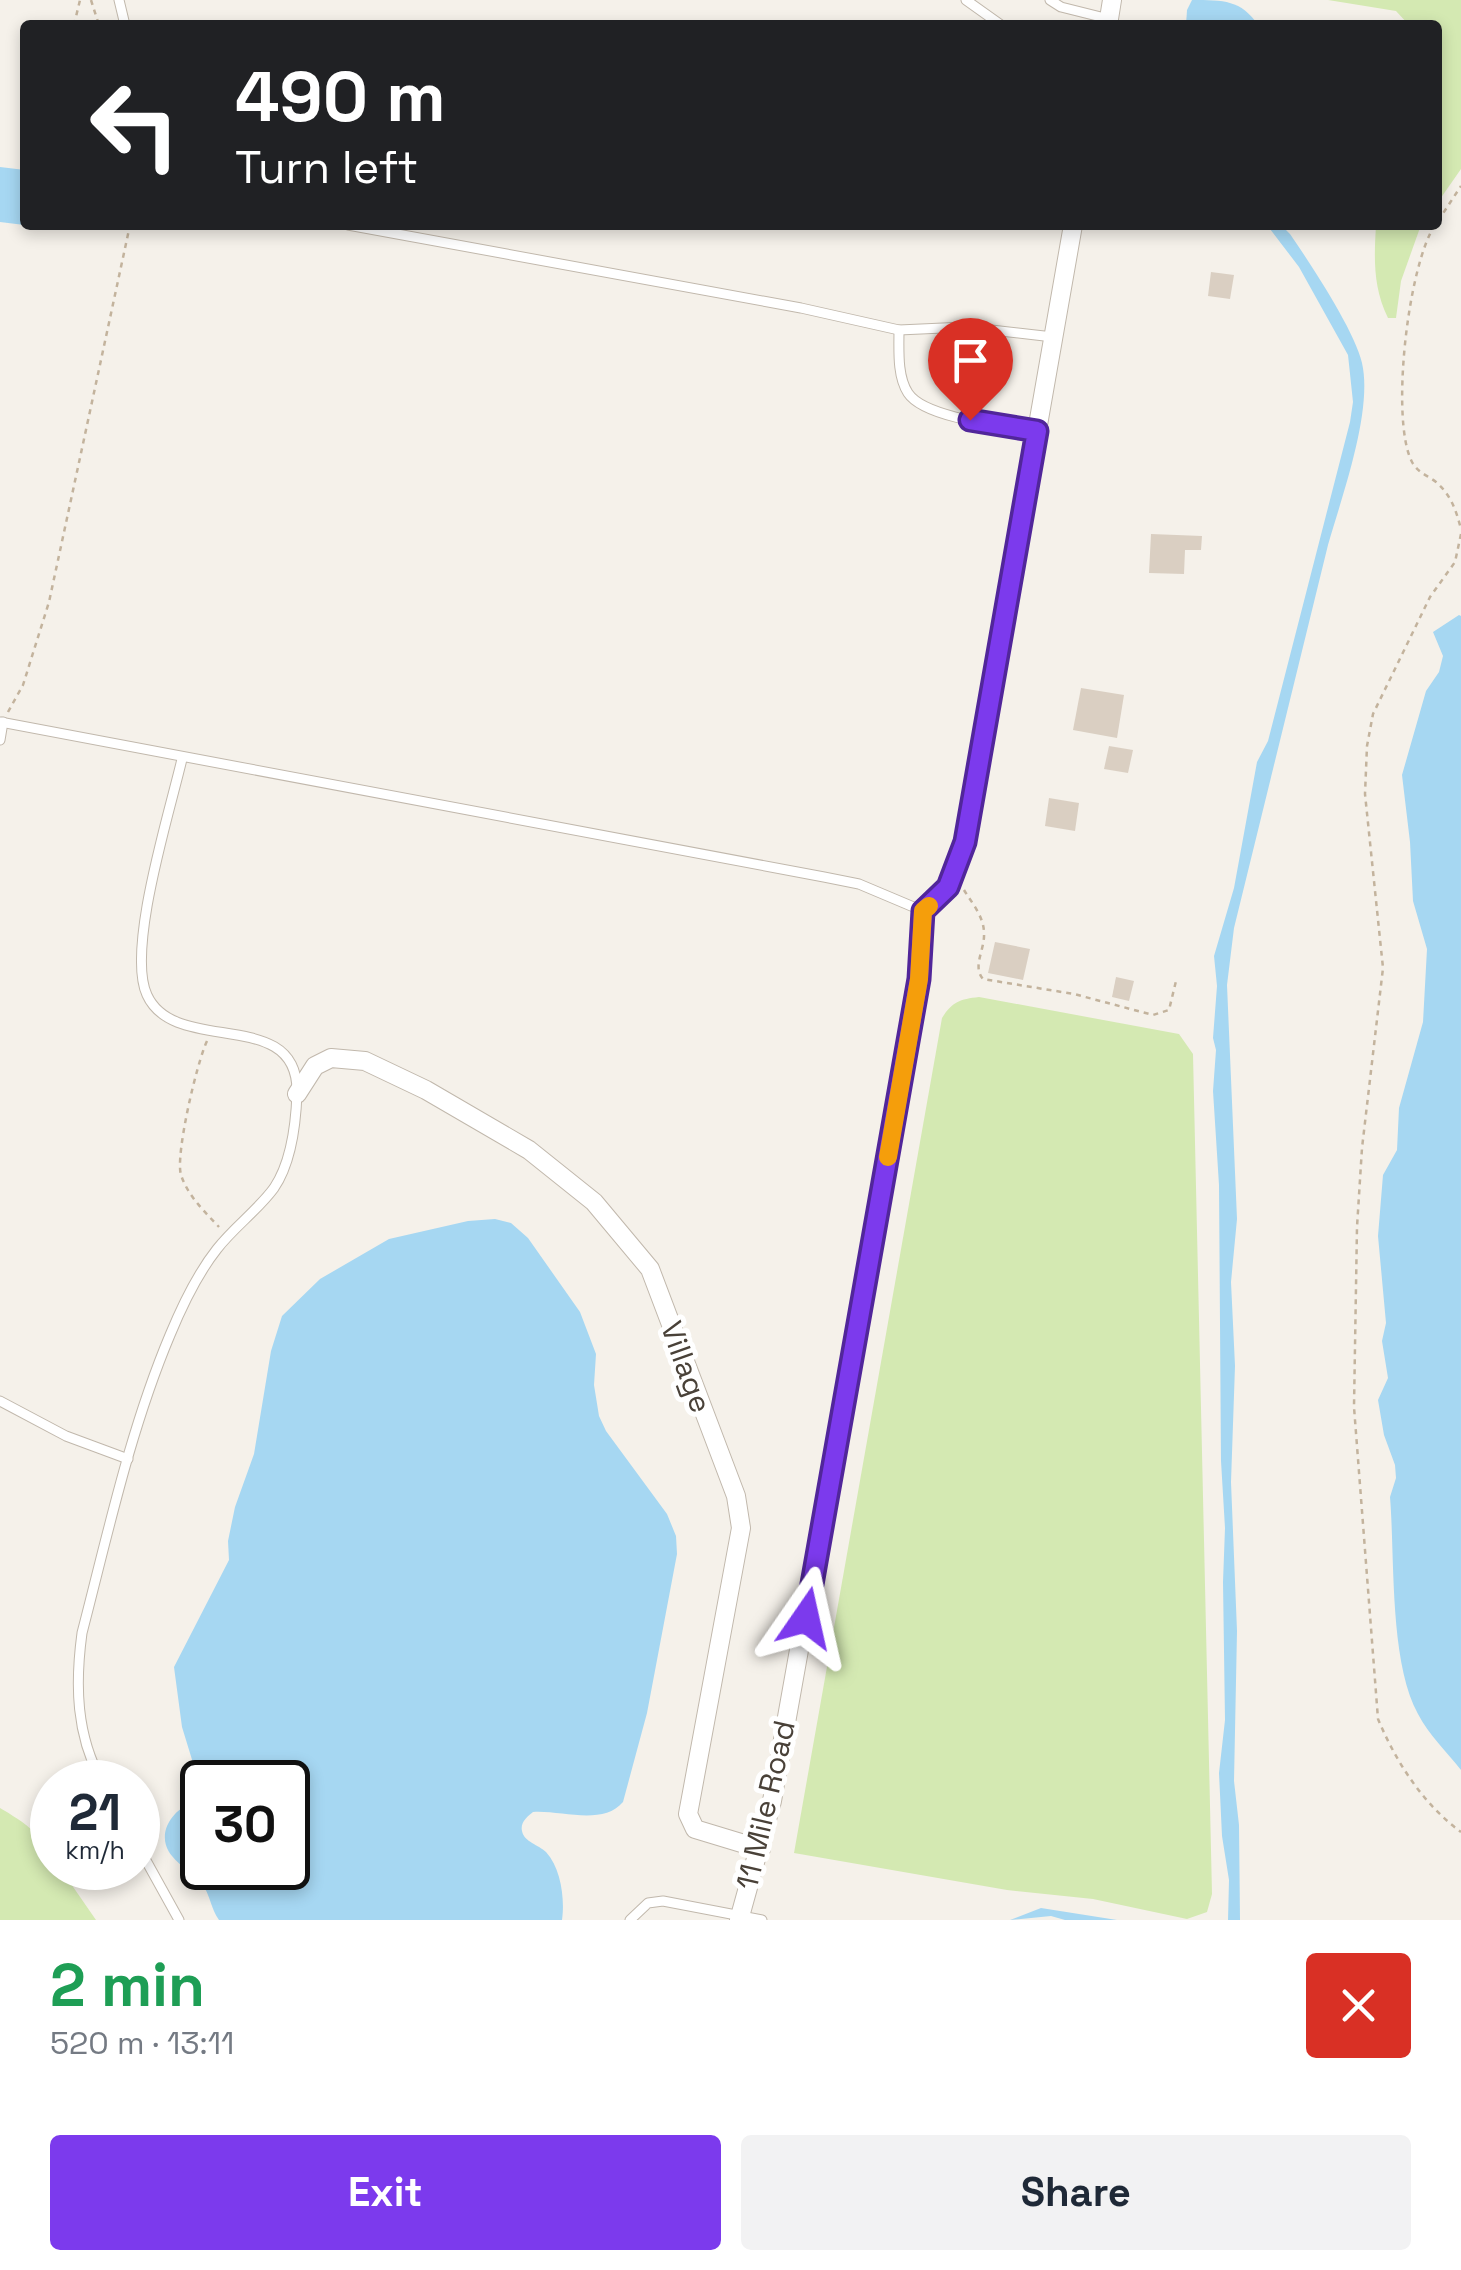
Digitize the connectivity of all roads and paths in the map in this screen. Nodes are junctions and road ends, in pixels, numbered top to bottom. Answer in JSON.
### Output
{"nodes":[{"id":1,"x":966,"y":0,"type":"edge"},
{"id":2,"x":1050,"y":0,"type":"edge"},
{"id":3,"x":1109,"y":15,"type":"edge"},
{"id":4,"x":994,"y":20,"type":"edge"},
{"id":5,"x":1461,"y":186,"type":"edge"},
{"id":6,"x":1442,"y":214,"type":"edge"},
{"id":7,"x":129,"y":230,"type":"edge"},
{"id":8,"x":375,"y":230,"type":"edge"},
{"id":9,"x":1072,"y":230,"type":"edge"},
{"id":10,"x":1433,"y":230,"type":"edge"},
{"id":11,"x":899,"y":330,"type":"junction"},
{"id":12,"x":1053,"y":337,"type":"junction"},
{"id":13,"x":1037,"y":431,"type":"junction"},
{"id":14,"x":1461,"y":532,"type":"edge"},
{"id":15,"x":2,"y":722,"type":"edge"},
{"id":16,"x":0,"y":740,"type":"edge"},
{"id":17,"x":182,"y":758,"type":"junction"},
{"id":18,"x":954,"y":874,"type":"junction"},
{"id":19,"x":923,"y":911,"type":"junction"},
{"id":20,"x":1176,"y":981,"type":"dead end"},
{"id":21,"x":210,"y":1030,"type":"junction"},
{"id":22,"x":297,"y":1094,"type":"junction"},
{"id":23,"x":229,"y":1237,"type":"junction"},
{"id":24,"x":0,"y":1401,"type":"edge"},
{"id":25,"x":128,"y":1459,"type":"junction"},
{"id":26,"x":93,"y":1760,"type":"edge"},
{"id":27,"x":1461,"y":1832,"type":"edge"},
{"id":28,"x":761,"y":1848,"type":"junction"},
{"id":29,"x":160,"y":1886,"type":"edge"},
{"id":30,"x":740,"y":1918,"type":"edge"},
{"id":31,"x":179,"y":1920,"type":"edge"},
{"id":32,"x":630,"y":1920,"type":"edge"},
{"id":33,"x":762,"y":1920,"type":"edge"}],
"edges":[{"from":1,"to":4,"type":"lane"},
{"from":2,"to":3,"type":"lane"},
{"from":5,"to":6,"type":"path"},
{"from":7,"to":15,"type":"path"},
{"from":8,"to":11,"type":"lane"},
{"from":9,"to":12,"type":"street"},
{"from":10,"to":14,"type":"path"},
{"from":11,"to":12,"type":"lane"},
{"from":11,"to":13,"type":"lane"},
{"from":12,"to":13,"type":"street"},
{"from":13,"to":18,"type":"street"},
{"from":14,"to":27,"type":"path"},
{"from":15,"to":16,"type":"lane"},
{"from":15,"to":17,"type":"lane"},
{"from":17,"to":19,"type":"lane"},
{"from":17,"to":21,"type":"lane"},
{"from":18,"to":19,"type":"street"},
{"from":18,"to":20,"type":"path"},
{"from":19,"to":28,"type":"street","name":"11 Mile Road"},
{"from":21,"to":22,"type":"lane"},
{"from":21,"to":23,"type":"path"},
{"from":22,"to":23,"type":"lane"},
{"from":22,"to":28,"type":"street","name":"Village"},
{"from":23,"to":25,"type":"lane"},
{"from":24,"to":25,"type":"lane"},
{"from":25,"to":26,"type":"lane"},
{"from":28,"to":30,"type":"street","name":"11 Mile Road"},
{"from":29,"to":31,"type":"lane"},
{"from":30,"to":32,"type":"lane"},
{"from":30,"to":33,"type":"lane"}]}
